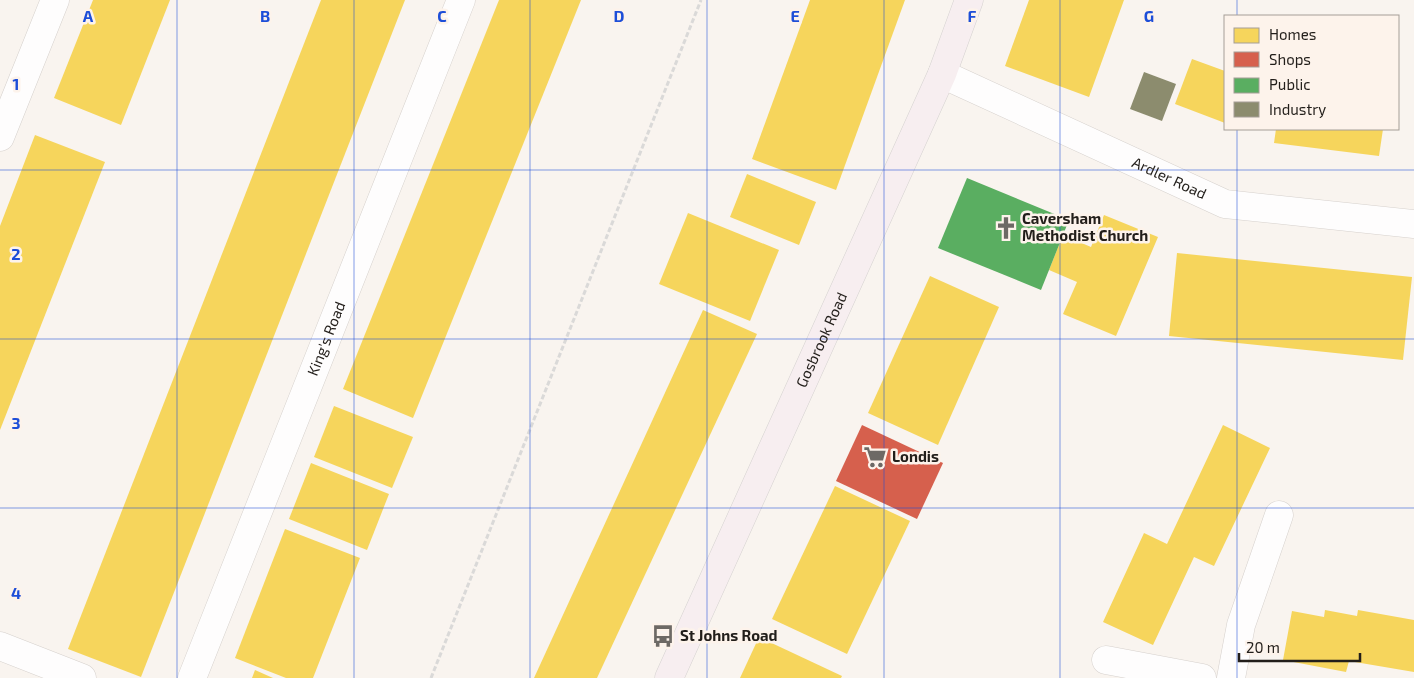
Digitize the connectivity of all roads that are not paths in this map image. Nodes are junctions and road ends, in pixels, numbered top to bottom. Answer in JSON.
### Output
{"nodes":[{"id":1,"x":55,"y":0,"type":"edge"},
{"id":2,"x":461,"y":0,"type":"edge"},
{"id":3,"x":969,"y":0,"type":"edge"},
{"id":4,"x":942,"y":74,"type":"junction"},
{"id":5,"x":0,"y":137,"type":"edge"},
{"id":6,"x":1414,"y":224,"type":"edge"},
{"id":7,"x":1279,"y":515,"type":"dead end"},
{"id":8,"x":0,"y":646,"type":"edge"},
{"id":9,"x":1106,"y":660,"type":"dead end"},
{"id":10,"x":82,"y":678,"type":"edge"},
{"id":11,"x":192,"y":678,"type":"edge"},
{"id":12,"x":669,"y":678,"type":"edge"},
{"id":13,"x":1202,"y":678,"type":"edge"},
{"id":14,"x":1231,"y":678,"type":"edge"}],
"edges":[{"from":1,"to":5,"type":"street"},
{"from":2,"to":11,"type":"street","name":"King's Road"},
{"from":3,"to":4,"type":"main road","name":"Gosbrook Road"},
{"from":4,"to":6,"type":"street","name":"Ardler Road"},
{"from":4,"to":12,"type":"main road","name":"Gosbrook Road"},
{"from":7,"to":14,"type":"street"},
{"from":8,"to":10,"type":"street"},
{"from":9,"to":13,"type":"street"}]}
